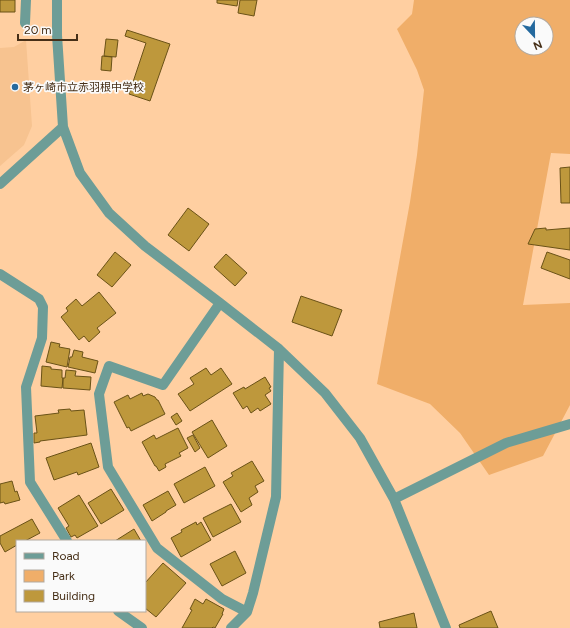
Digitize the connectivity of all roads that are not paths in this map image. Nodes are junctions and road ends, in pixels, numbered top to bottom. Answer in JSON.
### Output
{"nodes":[{"id":1,"x":26,"y":0,"type":"edge"},
{"id":2,"x":57,"y":0,"type":"edge"},
{"id":3,"x":25,"y":23,"type":"dead end"},
{"id":4,"x":63,"y":127,"type":"junction"},
{"id":5,"x":0,"y":184,"type":"edge"},
{"id":6,"x":0,"y":274,"type":"edge"},
{"id":7,"x":220,"y":303,"type":"junction"},
{"id":8,"x":279,"y":349,"type":"junction"},
{"id":9,"x":570,"y":424,"type":"edge"},
{"id":10,"x":394,"y":499,"type":"junction"},
{"id":11,"x":66,"y":540,"type":"edge"},
{"id":12,"x":119,"y":612,"type":"edge"},
{"id":13,"x":246,"y":612,"type":"junction"},
{"id":14,"x":142,"y":628,"type":"edge"},
{"id":15,"x":231,"y":628,"type":"edge"},
{"id":16,"x":446,"y":628,"type":"edge"}],
"edges":[{"from":1,"to":3,"type":"street"},
{"from":2,"to":4,"type":"street"},
{"from":4,"to":5,"type":"street"},
{"from":4,"to":7,"type":"street"},
{"from":6,"to":11,"type":"street"},
{"from":7,"to":8,"type":"street"},
{"from":7,"to":13,"type":"street"},
{"from":8,"to":10,"type":"street"},
{"from":8,"to":13,"type":"street"},
{"from":9,"to":10,"type":"street"},
{"from":10,"to":16,"type":"street"},
{"from":12,"to":14,"type":"street"},
{"from":13,"to":15,"type":"street"}]}
